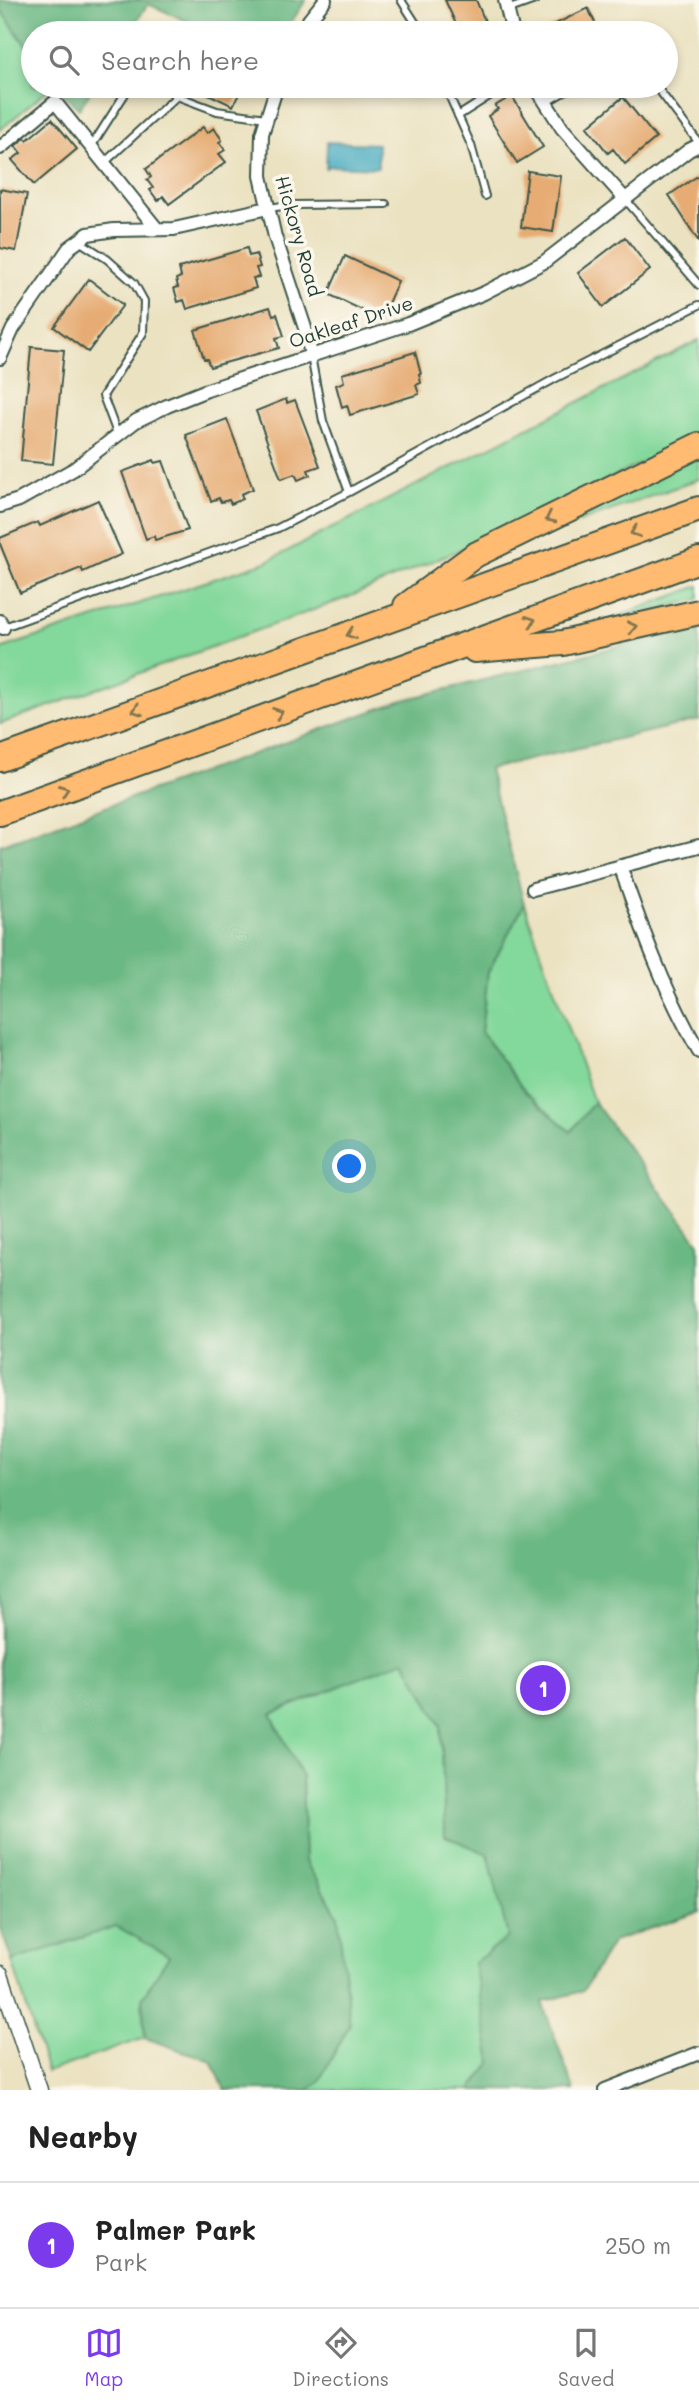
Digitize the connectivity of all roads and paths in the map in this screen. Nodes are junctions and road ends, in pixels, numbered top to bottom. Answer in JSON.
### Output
{"nodes":[{"id":1,"x":325,"y":0,"type":"edge"},
{"id":2,"x":401,"y":0,"type":"edge"},
{"id":3,"x":535,"y":0,"type":"edge"},
{"id":4,"x":506,"y":5,"type":"edge"},
{"id":5,"x":308,"y":21,"type":"edge"},
{"id":6,"x":414,"y":21,"type":"edge"},
{"id":7,"x":122,"y":98,"type":"edge"},
{"id":8,"x":175,"y":98,"type":"edge"},
{"id":9,"x":182,"y":98,"type":"edge"},
{"id":10,"x":272,"y":98,"type":"edge"},
{"id":11,"x":450,"y":98,"type":"edge"},
{"id":12,"x":486,"y":98,"type":"edge"},
{"id":13,"x":542,"y":98,"type":"edge"},
{"id":14,"x":554,"y":98,"type":"edge"},
{"id":15,"x":665,"y":98,"type":"edge"},
{"id":16,"x":545,"y":103,"type":"junction"},
{"id":17,"x":457,"y":116,"type":"junction"},
{"id":18,"x":266,"y":118,"type":"junction"},
{"id":19,"x":699,"y":144,"type":"edge"},
{"id":20,"x":91,"y":147,"type":"junction"},
{"id":21,"x":0,"y":148,"type":"edge"},
{"id":22,"x":104,"y":163,"type":"junction"},
{"id":23,"x":485,"y":196,"type":"dead end"},
{"id":24,"x":625,"y":199,"type":"junction"},
{"id":25,"x":386,"y":204,"type":"dead end"},
{"id":26,"x":268,"y":208,"type":"junction"},
{"id":27,"x":157,"y":229,"type":"junction"},
{"id":28,"x":79,"y":241,"type":"junction"},
{"id":29,"x":699,"y":285,"type":"edge"},
{"id":30,"x":699,"y":305,"type":"edge"},
{"id":31,"x":311,"y":355,"type":"junction"},
{"id":32,"x":0,"y":358,"type":"edge"},
{"id":33,"x":118,"y":436,"type":"junction"},
{"id":34,"x":699,"y":445,"type":"edge"},
{"id":35,"x":349,"y":492,"type":"junction"},
{"id":36,"x":0,"y":506,"type":"edge"},
{"id":37,"x":699,"y":509,"type":"edge"},
{"id":38,"x":699,"y":560,"type":"edge"},
{"id":39,"x":699,"y":612,"type":"edge"},
{"id":40,"x":388,"y":620,"type":"junction"},
{"id":41,"x":1,"y":624,"type":"edge"},
{"id":42,"x":443,"y":653,"type":"junction"},
{"id":43,"x":0,"y":759,"type":"edge"},
{"id":44,"x":0,"y":813,"type":"edge"},
{"id":45,"x":699,"y":846,"type":"edge"},
{"id":46,"x":620,"y":866,"type":"junction"},
{"id":47,"x":533,"y":889,"type":"dead end"},
{"id":48,"x":699,"y":1051,"type":"edge"},
{"id":49,"x":0,"y":1975,"type":"edge"},
{"id":50,"x":699,"y":2053,"type":"edge"},
{"id":51,"x":39,"y":2090,"type":"edge"},
{"id":52,"x":605,"y":2090,"type":"edge"}],
"edges":[{"from":1,"to":5,"type":"street"},
{"from":2,"to":6,"type":"lane"},
{"from":3,"to":4,"type":"lane"},
{"from":7,"to":20,"type":"lane"},
{"from":8,"to":22,"type":"lane"},
{"from":9,"to":18,"type":"lane"},
{"from":10,"to":18,"type":"street","name":"Hickory Road"},
{"from":11,"to":17,"type":"lane"},
{"from":12,"to":17,"type":"lane"},
{"from":13,"to":16,"type":"street"},
{"from":14,"to":16,"type":"lane"},
{"from":15,"to":19,"type":"lane"},
{"from":16,"to":24,"type":"street"},
{"from":17,"to":23,"type":"lane"},
{"from":18,"to":26,"type":"street","name":"Hickory Road"},
{"from":19,"to":24,"type":"street","name":"Oakleaf Drive"},
{"from":20,"to":21,"type":"street"},
{"from":20,"to":22,"type":"street"},
{"from":22,"to":27,"type":"street"},
{"from":24,"to":29,"type":"lane"},
{"from":24,"to":31,"type":"street","name":"Oakleaf Drive"},
{"from":25,"to":26,"type":"lane"},
{"from":26,"to":27,"type":"street"},
{"from":26,"to":31,"type":"street","name":"Hickory Road"},
{"from":27,"to":28,"type":"street"},
{"from":28,"to":32,"type":"street"},
{"from":28,"to":33,"type":"lane"},
{"from":30,"to":35,"type":"lane"},
{"from":31,"to":33,"type":"street","name":"Oakleaf Drive"},
{"from":31,"to":35,"type":"lane"},
{"from":33,"to":36,"type":"street","name":"Oakleaf Drive"},
{"from":34,"to":40,"type":"highway","one_way":true},
{"from":35,"to":41,"type":"lane"},
{"from":37,"to":40,"type":"highway","one_way":true},
{"from":42,"to":38,"type":"highway","one_way":true},
{"from":42,"to":39,"type":"highway","one_way":true},
{"from":40,"to":43,"type":"highway","one_way":true},
{"from":44,"to":42,"type":"highway","one_way":true},
{"from":45,"to":46,"type":"street"},
{"from":46,"to":47,"type":"street"},
{"from":46,"to":48,"type":"street"},
{"from":49,"to":51,"type":"street"},
{"from":50,"to":52,"type":"street"}]}
